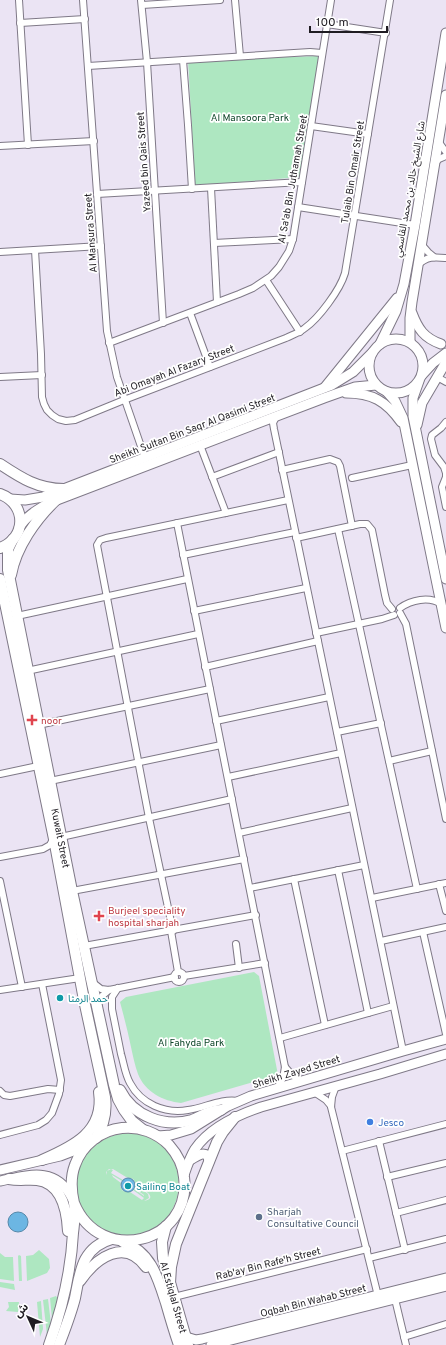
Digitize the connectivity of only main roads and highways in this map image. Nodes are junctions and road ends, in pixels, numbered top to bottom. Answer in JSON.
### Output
{"nodes":[{"id":1,"x":446,"y":33,"type":"edge"},
{"id":2,"x":446,"y":99,"type":"edge"},
{"id":3,"x":404,"y":284,"type":"junction"},
{"id":4,"x":411,"y":310,"type":"junction"},
{"id":5,"x":443,"y":343,"type":"edge"},
{"id":6,"x":380,"y":344,"type":"junction"},
{"id":7,"x":412,"y":344,"type":"junction"},
{"id":8,"x":372,"y":353,"type":"junction"},
{"id":9,"x":446,"y":353,"type":"edge"},
{"id":10,"x":433,"y":363,"type":"junction"},
{"id":11,"x":444,"y":365,"type":"edge"},
{"id":12,"x":420,"y":379,"type":"junction"},
{"id":13,"x":376,"y":385,"type":"junction"},
{"id":14,"x":323,"y":389,"type":"junction"},
{"id":15,"x":339,"y":392,"type":"junction"},
{"id":16,"x":387,"y":392,"type":"junction"},
{"id":17,"x":413,"y":398,"type":"junction"},
{"id":18,"x":422,"y":403,"type":"junction"},
{"id":19,"x":404,"y":426,"type":"junction"},
{"id":20,"x":416,"y":434,"type":"junction"},
{"id":21,"x":0,"y":464,"type":"edge"},
{"id":22,"x":64,"y":489,"type":"junction"},
{"id":23,"x":3,"y":495,"type":"edge"},
{"id":24,"x":56,"y":500,"type":"junction"},
{"id":25,"x":19,"y":528,"type":"junction"},
{"id":26,"x":427,"y":533,"type":"junction"},
{"id":27,"x":14,"y":539,"type":"junction"},
{"id":28,"x":0,"y":548,"type":"edge"},
{"id":29,"x":440,"y":548,"type":"junction"},
{"id":30,"x":446,"y":579,"type":"edge"},
{"id":31,"x":5,"y":580,"type":"edge"},
{"id":32,"x":446,"y":628,"type":"edge"},
{"id":33,"x":44,"y":795,"type":"junction"},
{"id":34,"x":56,"y":812,"type":"junction"},
{"id":35,"x":57,"y":838,"type":"junction"},
{"id":36,"x":84,"y":1000,"type":"junction"},
{"id":37,"x":99,"y":1018,"type":"junction"},
{"id":38,"x":446,"y":1039,"type":"edge"},
{"id":39,"x":446,"y":1054,"type":"edge"},
{"id":40,"x":110,"y":1069,"type":"junction"},
{"id":41,"x":100,"y":1072,"type":"junction"},
{"id":42,"x":380,"y":1074,"type":"junction"},
{"id":43,"x":392,"y":1078,"type":"dead end"},
{"id":44,"x":221,"y":1110,"type":"junction"},
{"id":45,"x":235,"y":1117,"type":"junction"},
{"id":46,"x":142,"y":1129,"type":"junction"},
{"id":47,"x":158,"y":1136,"type":"junction"},
{"id":48,"x":96,"y":1138,"type":"junction"},
{"id":49,"x":86,"y":1146,"type":"junction"},
{"id":50,"x":42,"y":1160,"type":"junction"},
{"id":51,"x":189,"y":1161,"type":"junction"},
{"id":52,"x":209,"y":1162,"type":"junction"},
{"id":53,"x":0,"y":1170,"type":"edge"},
{"id":54,"x":184,"y":1175,"type":"junction"},
{"id":55,"x":5,"y":1180,"type":"edge"},
{"id":56,"x":73,"y":1201,"type":"junction"},
{"id":57,"x":166,"y":1226,"type":"junction"},
{"id":58,"x":117,"y":1240,"type":"junction"},
{"id":59,"x":69,"y":1272,"type":"junction"},
{"id":60,"x":446,"y":1278,"type":"edge"},
{"id":61,"x":170,"y":1283,"type":"junction"},
{"id":62,"x":77,"y":1286,"type":"junction"},
{"id":63,"x":446,"y":1286,"type":"edge"},
{"id":64,"x":162,"y":1292,"type":"junction"},
{"id":65,"x":264,"y":1323,"type":"junction"},
{"id":66,"x":252,"y":1335,"type":"junction"},
{"id":67,"x":187,"y":1341,"type":"edge"},
{"id":68,"x":229,"y":1343,"type":"edge"},
{"id":69,"x":49,"y":1345,"type":"edge"},
{"id":70,"x":59,"y":1345,"type":"edge"},
{"id":71,"x":178,"y":1345,"type":"edge"},
{"id":72,"x":211,"y":1345,"type":"edge"}],
"edges":[{"from":1,"to":3,"type":"main road","name":"شارع الشيخ خالد بن محمد القاسمي"},
{"from":2,"to":4,"type":"main road","name":"شارع الشيخ خالد بن محمد القاسمي"},
{"from":3,"to":6,"type":"main road","name":"شارع الشيخ خالد بن محمد القاسمي"},
{"from":3,"to":14,"type":"main road"},
{"from":4,"to":5,"type":"main road"},
{"from":4,"to":7,"type":"main road","name":"شارع الشيخ خالد بن محمد القاسمي"},
{"from":5,"to":7,"type":"main road"},
{"from":6,"to":7,"type":"main road"},
{"from":6,"to":8,"type":"main road"},
{"from":7,"to":12,"type":"main road"},
{"from":8,"to":13,"type":"main road"},
{"from":8,"to":14,"type":"main road","name":"Sheikh Sultan Bin Saqr Al Qasimi Street"},
{"from":9,"to":10,"type":"main road"},
{"from":10,"to":11,"type":"main road"},
{"from":10,"to":12,"type":"main road"},
{"from":11,"to":18,"type":"main road"},
{"from":12,"to":16,"type":"main road"},
{"from":12,"to":17,"type":"main road"},
{"from":13,"to":15,"type":"main road","name":"Sheikh Sultan Bin Saqr Al Qasimi Street"},
{"from":13,"to":16,"type":"main road"},
{"from":14,"to":22,"type":"main road","name":"Sheikh Sultan Bin Saqr Al Qasimi Street"},
{"from":15,"to":19,"type":"main road"},
{"from":15,"to":24,"type":"main road","name":"Sheikh Sultan Bin Saqr Al Qasimi Street"},
{"from":16,"to":19,"type":"main road"},
{"from":17,"to":18,"type":"main road"},
{"from":17,"to":20,"type":"main road"},
{"from":18,"to":20,"type":"main road"},
{"from":19,"to":26,"type":"main road"},
{"from":20,"to":29,"type":"main road"},
{"from":21,"to":22,"type":"main road"},
{"from":22,"to":23,"type":"main road","name":"Sheikh Sultan Bin Saqr Al Qasimi Street"},
{"from":23,"to":25,"type":"main road"},
{"from":24,"to":25,"type":"main road","name":"Sheikh Sultan Bin Saqr Al Qasimi Street"},
{"from":24,"to":31,"type":"main road"},
{"from":25,"to":27,"type":"main road","name":"Kuwait Street"},
{"from":26,"to":29,"type":"main road"},
{"from":26,"to":32,"type":"main road"},
{"from":27,"to":28,"type":"main road"},
{"from":27,"to":31,"type":"main road","name":"Kuwait Street"},
{"from":29,"to":30,"type":"main road"},
{"from":31,"to":33,"type":"main road","name":"Kuwait Street"},
{"from":31,"to":34,"type":"main road","name":"Kuwait Street"},
{"from":33,"to":34,"type":"main road"},
{"from":33,"to":35,"type":"main road","name":"Kuwait Street"},
{"from":34,"to":35,"type":"main road","name":"Kuwait Street"},
{"from":35,"to":36,"type":"main road","name":"Kuwait Street"},
{"from":35,"to":37,"type":"main road","name":"Kuwait Street"},
{"from":36,"to":37,"type":"main road"},
{"from":36,"to":41,"type":"main road","name":"Kuwait Street"},
{"from":37,"to":40,"type":"main road","name":"Kuwait Street"},
{"from":38,"to":44,"type":"main road","name":"Sheikh Zayed Street"},
{"from":39,"to":42,"type":"main road"},
{"from":40,"to":44,"type":"main road"},
{"from":40,"to":46,"type":"main road","name":"Kuwait Street"},
{"from":41,"to":48,"type":"main road","name":"Kuwait Street"},
{"from":41,"to":50,"type":"main road"},
{"from":42,"to":43,"type":"main road"},
{"from":42,"to":45,"type":"main road"},
{"from":44,"to":47,"type":"main road","name":"Sheikh Zayed Street"},
{"from":45,"to":51,"type":"main road"},
{"from":45,"to":52,"type":"main road"},
{"from":46,"to":47,"type":"main road"},
{"from":46,"to":48,"type":"main road"},
{"from":47,"to":54,"type":"main road"},
{"from":48,"to":49,"type":"main road"},
{"from":49,"to":50,"type":"main road"},
{"from":49,"to":56,"type":"main road"},
{"from":50,"to":53,"type":"main road"},
{"from":51,"to":52,"type":"main road"},
{"from":51,"to":54,"type":"main road"},
{"from":52,"to":61,"type":"main road"},
{"from":54,"to":57,"type":"main road"},
{"from":55,"to":56,"type":"main road"},
{"from":55,"to":59,"type":"main road"},
{"from":56,"to":58,"type":"main road"},
{"from":56,"to":59,"type":"main road"},
{"from":57,"to":58,"type":"main road"},
{"from":57,"to":61,"type":"main road","name":"Al Estiqlal Street"},
{"from":58,"to":62,"type":"main road"},
{"from":58,"to":64,"type":"main road","name":"Al Estiqlal Street"},
{"from":59,"to":69,"type":"main road"},
{"from":60,"to":65,"type":"main road","name":"Oqbah Bin Wahab Street"},
{"from":61,"to":67,"type":"main road","name":"Al Estiqlal Street"},
{"from":62,"to":64,"type":"main road"},
{"from":62,"to":70,"type":"main road"},
{"from":63,"to":66,"type":"main road","name":"Oqbah Bin Wahab Street"},
{"from":64,"to":71,"type":"main road","name":"Al Estiqlal Street"},
{"from":65,"to":66,"type":"main road"},
{"from":65,"to":67,"type":"main road","name":"Oqbah Bin Wahab Street"},
{"from":66,"to":68,"type":"main road","name":"Oqbah Bin Wahab Street"},
{"from":68,"to":72,"type":"main road","name":"Oqbah Bin Wahab Street"}]}
